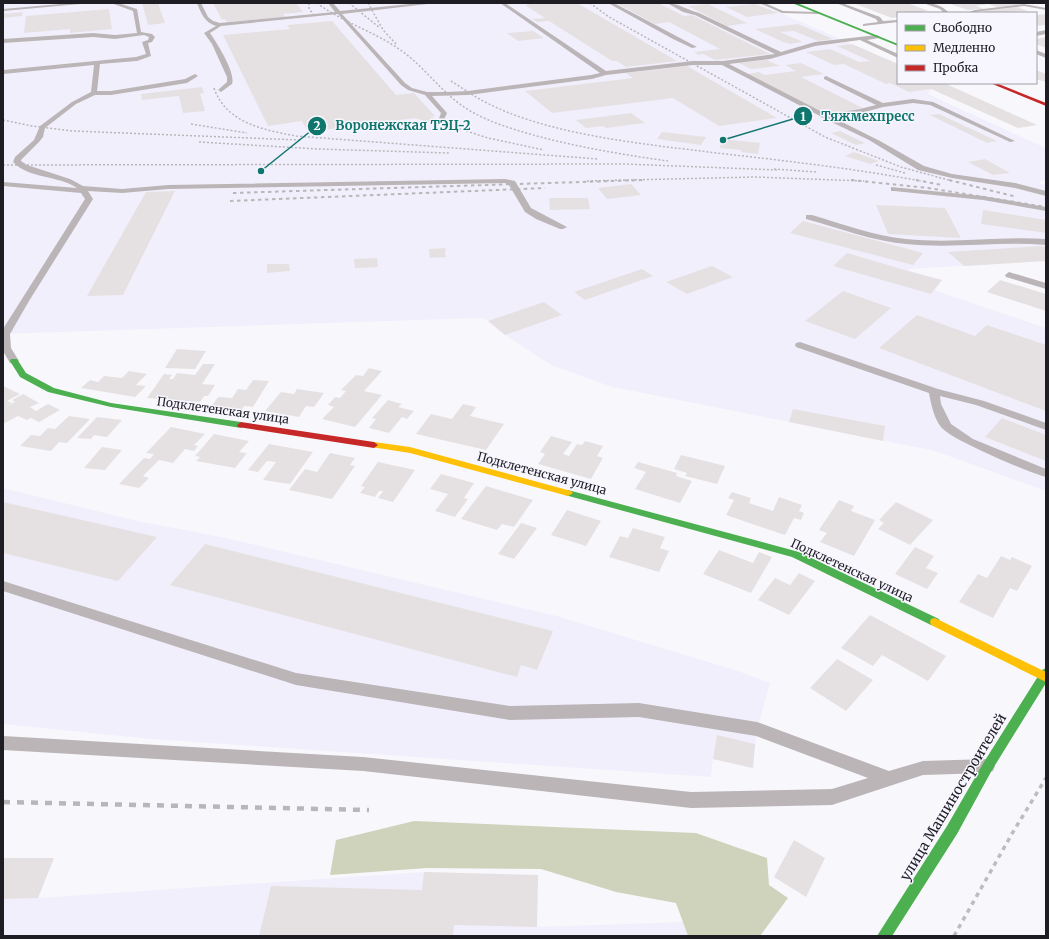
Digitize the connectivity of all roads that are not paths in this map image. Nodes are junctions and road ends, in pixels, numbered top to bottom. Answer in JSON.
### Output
{"nodes":[{"id":1,"x":15,"y":3,"type":"edge"},
{"id":2,"x":89,"y":3,"type":"edge"},
{"id":3,"x":113,"y":3,"type":"edge"},
{"id":4,"x":199,"y":3,"type":"edge"},
{"id":5,"x":330,"y":3,"type":"edge"},
{"id":6,"x":434,"y":3,"type":"edge"},
{"id":7,"x":502,"y":3,"type":"edge"},
{"id":8,"x":610,"y":3,"type":"edge"},
{"id":9,"x":669,"y":3,"type":"edge"},
{"id":10,"x":760,"y":3,"type":"edge"},
{"id":11,"x":794,"y":3,"type":"edge"},
{"id":12,"x":809,"y":3,"type":"edge"},
{"id":13,"x":838,"y":3,"type":"edge"},
{"id":14,"x":925,"y":3,"type":"edge"},
{"id":15,"x":12,"y":9,"type":"junction"},
{"id":16,"x":3,"y":10,"type":"edge"},
{"id":17,"x":1046,"y":10,"type":"edge"},
{"id":18,"x":338,"y":12,"type":"junction"},
{"id":19,"x":817,"y":12,"type":"junction"},
{"id":20,"x":946,"y":12,"type":"edge"},
{"id":21,"x":972,"y":12,"type":"edge"},
{"id":22,"x":897,"y":21,"type":"edge"},
{"id":23,"x":882,"y":23,"type":"junction"},
{"id":24,"x":220,"y":25,"type":"junction"},
{"id":25,"x":865,"y":25,"type":"junction"},
{"id":26,"x":143,"y":34,"type":"junction"},
{"id":27,"x":877,"y":37,"type":"junction"},
{"id":28,"x":861,"y":38,"type":"junction"},
{"id":29,"x":897,"y":38,"type":"edge"},
{"id":30,"x":3,"y":40,"type":"edge"},
{"id":31,"x":897,"y":45,"type":"edge"},
{"id":32,"x":694,"y":47,"type":"dead end"},
{"id":33,"x":780,"y":54,"type":"junction"},
{"id":34,"x":897,"y":56,"type":"edge"},
{"id":35,"x":97,"y":63,"type":"junction"},
{"id":36,"x":723,"y":63,"type":"junction"},
{"id":37,"x":3,"y":72,"type":"edge"},
{"id":38,"x":605,"y":74,"type":"junction"},
{"id":39,"x":195,"y":76,"type":"dead end"},
{"id":40,"x":826,"y":78,"type":"dead end"},
{"id":41,"x":994,"y":84,"type":"edge"},
{"id":42,"x":1017,"y":84,"type":"edge"},
{"id":43,"x":221,"y":90,"type":"dead end"},
{"id":44,"x":94,"y":93,"type":"junction"},
{"id":45,"x":427,"y":94,"type":"junction"},
{"id":46,"x":1046,"y":95,"type":"edge"},
{"id":47,"x":882,"y":105,"type":"junction"},
{"id":48,"x":1046,"y":105,"type":"edge"},
{"id":49,"x":823,"y":116,"type":"junction"},
{"id":50,"x":441,"y":121,"type":"dead end"},
{"id":51,"x":1012,"y":141,"type":"dead end"},
{"id":52,"x":3,"y":184,"type":"edge"},
{"id":53,"x":894,"y":189,"type":"dead end"},
{"id":54,"x":84,"y":190,"type":"junction"},
{"id":55,"x":1046,"y":194,"type":"edge"},
{"id":56,"x":1046,"y":209,"type":"edge"},
{"id":57,"x":810,"y":217,"type":"dead end"},
{"id":58,"x":563,"y":227,"type":"dead end"},
{"id":59,"x":1046,"y":242,"type":"edge"},
{"id":60,"x":1009,"y":275,"type":"dead end"},
{"id":61,"x":1046,"y":286,"type":"edge"},
{"id":62,"x":800,"y":345,"type":"dead end"},
{"id":63,"x":14,"y":361,"type":"joint"},
{"id":64,"x":934,"y":391,"type":"junction"},
{"id":65,"x":1046,"y":427,"type":"edge"},
{"id":66,"x":1046,"y":473,"type":"edge"},
{"id":67,"x":3,"y":586,"type":"edge"},
{"id":68,"x":1045,"y":675,"type":"edge"},
{"id":69,"x":3,"y":742,"type":"edge"},
{"id":70,"x":988,"y":766,"type":"junction"},
{"id":71,"x":890,"y":779,"type":"junction"},
{"id":72,"x":884,"y":936,"type":"edge"}],
"edges":[{"from":1,"to":15,"type":"lane"},
{"from":2,"to":15,"type":"lane"},
{"from":3,"to":26,"type":"lane"},
{"from":4,"to":24,"type":"lane"},
{"from":5,"to":18,"type":"lane"},
{"from":6,"to":18,"type":"lane"},
{"from":7,"to":38,"type":"lane"},
{"from":8,"to":32,"type":"lane"},
{"from":9,"to":33,"type":"lane"},
{"from":10,"to":19,"type":"lane"},
{"from":11,"to":19,"type":"street"},
{"from":12,"to":25,"type":"street"},
{"from":13,"to":23,"type":"lane"},
{"from":14,"to":20,"type":"lane"},
{"from":15,"to":16,"type":"lane"},
{"from":17,"to":21,"type":"lane"},
{"from":18,"to":24,"type":"lane"},
{"from":18,"to":45,"type":"lane"},
{"from":19,"to":27,"type":"street"},
{"from":22,"to":23,"type":"lane"},
{"from":23,"to":25,"type":"lane"},
{"from":24,"to":43,"type":"lane"},
{"from":25,"to":29,"type":"street"},
{"from":26,"to":30,"type":"lane"},
{"from":26,"to":35,"type":"lane"},
{"from":27,"to":28,"type":"lane"},
{"from":27,"to":31,"type":"street"},
{"from":28,"to":33,"type":"lane"},
{"from":28,"to":34,"type":"lane"},
{"from":33,"to":36,"type":"lane"},
{"from":35,"to":37,"type":"lane"},
{"from":35,"to":44,"type":"lane"},
{"from":36,"to":38,"type":"lane"},
{"from":36,"to":49,"type":"lane"},
{"from":38,"to":45,"type":"lane"},
{"from":39,"to":44,"type":"lane"},
{"from":40,"to":47,"type":"lane"},
{"from":41,"to":48,"type":"street"},
{"from":42,"to":46,"type":"street"},
{"from":44,"to":54,"type":"lane"},
{"from":45,"to":50,"type":"lane"},
{"from":47,"to":49,"type":"lane"},
{"from":47,"to":51,"type":"lane"},
{"from":49,"to":55,"type":"lane"},
{"from":52,"to":54,"type":"lane"},
{"from":53,"to":56,"type":"lane"},
{"from":54,"to":58,"type":"lane"},
{"from":54,"to":63,"type":"lane"},
{"from":57,"to":59,"type":"lane"},
{"from":60,"to":61,"type":"lane"},
{"from":62,"to":64,"type":"lane"},
{"from":63,"to":68,"type":"street","name":"Подклетенская улица"},
{"from":64,"to":65,"type":"lane"},
{"from":64,"to":66,"type":"lane"},
{"from":67,"to":71,"type":"lane"},
{"from":68,"to":70,"type":"street","name":"улица Машиностроителей"},
{"from":69,"to":71,"type":"lane"},
{"from":70,"to":71,"type":"lane"},
{"from":70,"to":72,"type":"street","name":"улица Машиностроителей"}]}
